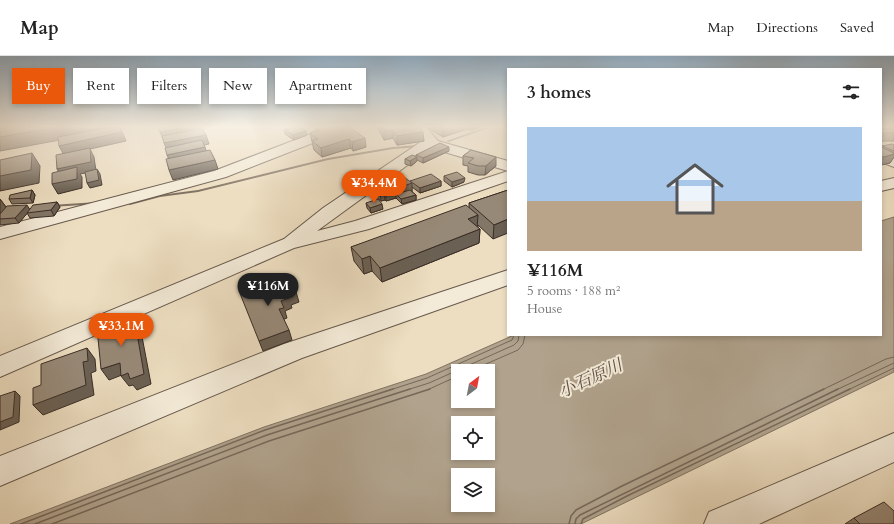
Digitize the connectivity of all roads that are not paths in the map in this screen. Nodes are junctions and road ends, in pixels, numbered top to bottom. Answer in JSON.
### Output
{"nodes":[{"id":1,"x":285,"y":149,"type":"edge"},
{"id":2,"x":420,"y":149,"type":"edge"},
{"id":3,"x":448,"y":149,"type":"edge"},
{"id":4,"x":882,"y":156,"type":"edge"},
{"id":5,"x":894,"y":162,"type":"edge"},
{"id":6,"x":894,"y":165,"type":"edge"},
{"id":7,"x":507,"y":166,"type":"edge"},
{"id":8,"x":882,"y":168,"type":"edge"},
{"id":9,"x":507,"y":176,"type":"edge"},
{"id":10,"x":894,"y":183,"type":"edge"},
{"id":11,"x":882,"y":186,"type":"edge"},
{"id":12,"x":0,"y":232,"type":"edge"},
{"id":13,"x":287,"y":244,"type":"junction"},
{"id":14,"x":507,"y":277,"type":"edge"},
{"id":15,"x":0,"y":366,"type":"edge"},
{"id":16,"x":894,"y":447,"type":"edge"},
{"id":17,"x":0,"y":471,"type":"edge"},
{"id":18,"x":721,"y":524,"type":"edge"}],
"edges":[{"from":1,"to":12,"type":"street"},
{"from":2,"to":13,"type":"street"},
{"from":3,"to":7,"type":"street"},
{"from":4,"to":5,"type":"street"},
{"from":6,"to":8,"type":"street"},
{"from":9,"to":13,"type":"street"},
{"from":10,"to":11,"type":"street"},
{"from":13,"to":15,"type":"street"},
{"from":14,"to":17,"type":"street"},
{"from":16,"to":18,"type":"street"}]}
